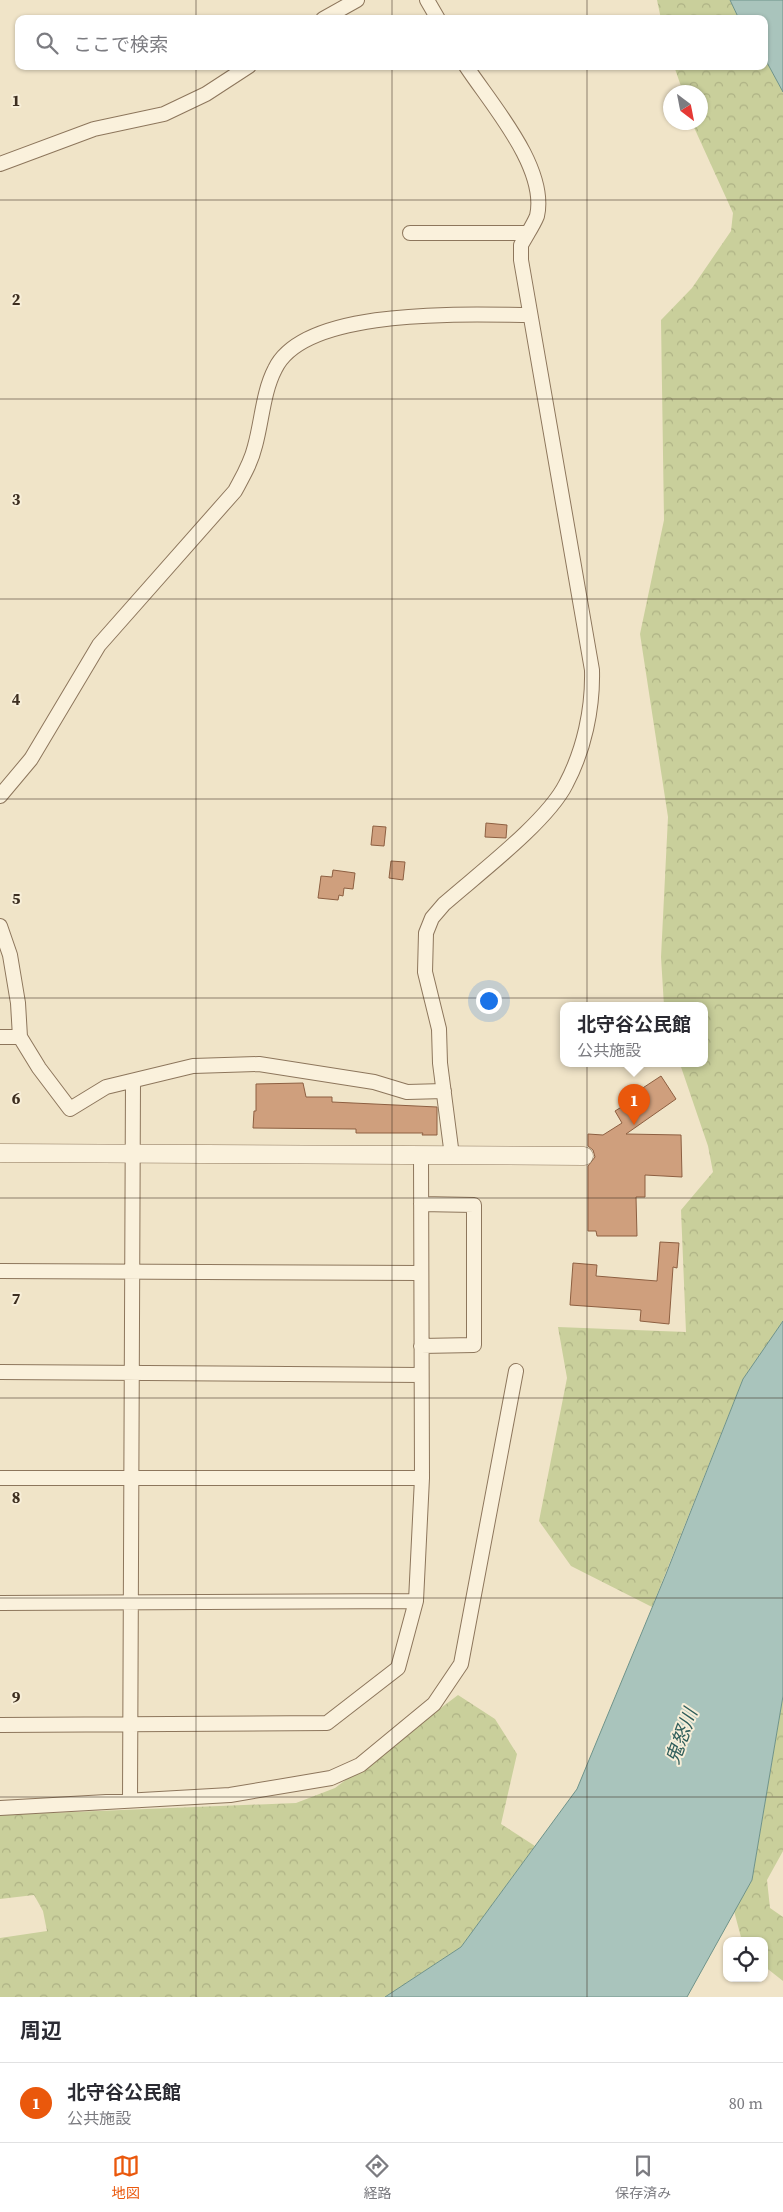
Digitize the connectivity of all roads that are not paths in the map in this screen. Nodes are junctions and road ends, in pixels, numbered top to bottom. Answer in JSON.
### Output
{"nodes":[{"id":1,"x":357,"y":0,"type":"edge"},
{"id":2,"x":427,"y":0,"type":"edge"},
{"id":3,"x":331,"y":15,"type":"edge"},
{"id":4,"x":436,"y":15,"type":"edge"},
{"id":5,"x":244,"y":70,"type":"edge"},
{"id":6,"x":469,"y":70,"type":"edge"},
{"id":7,"x":0,"y":164,"type":"edge"},
{"id":8,"x":410,"y":233,"type":"dead end"},
{"id":9,"x":528,"y":233,"type":"junction"},
{"id":10,"x":530,"y":315,"type":"junction"},
{"id":11,"x":0,"y":796,"type":"edge"},
{"id":12,"x":0,"y":926,"type":"edge"},
{"id":13,"x":0,"y":1036,"type":"edge"},
{"id":14,"x":20,"y":1037,"type":"junction"},
{"id":15,"x":133,"y":1081,"type":"junction"},
{"id":16,"x":444,"y":1091,"type":"junction"},
{"id":17,"x":0,"y":1154,"type":"edge"},
{"id":18,"x":133,"y":1154,"type":"junction"},
{"id":19,"x":421,"y":1156,"type":"junction"},
{"id":20,"x":452,"y":1156,"type":"junction"},
{"id":21,"x":584,"y":1156,"type":"dead end"},
{"id":22,"x":421,"y":1204,"type":"junction"},
{"id":23,"x":0,"y":1271,"type":"edge"},
{"id":24,"x":132,"y":1272,"type":"junction"},
{"id":25,"x":420,"y":1273,"type":"junction"},
{"id":26,"x":421,"y":1346,"type":"junction"},
{"id":27,"x":516,"y":1371,"type":"dead end"},
{"id":28,"x":0,"y":1372,"type":"edge"},
{"id":29,"x":132,"y":1373,"type":"junction"},
{"id":30,"x":421,"y":1376,"type":"junction"},
{"id":31,"x":0,"y":1478,"type":"edge"},
{"id":32,"x":132,"y":1478,"type":"junction"},
{"id":33,"x":422,"y":1478,"type":"junction"},
{"id":34,"x":131,"y":1601,"type":"junction"},
{"id":35,"x":416,"y":1601,"type":"junction"},
{"id":36,"x":0,"y":1602,"type":"edge"},
{"id":37,"x":130,"y":1723,"type":"junction"},
{"id":38,"x":0,"y":1725,"type":"edge"},
{"id":39,"x":130,"y":1801,"type":"junction"},
{"id":40,"x":0,"y":1808,"type":"edge"}],
"edges":[{"from":1,"to":3,"type":"street"},
{"from":2,"to":4,"type":"street"},
{"from":5,"to":7,"type":"street"},
{"from":6,"to":9,"type":"street"},
{"from":8,"to":9,"type":"street"},
{"from":9,"to":10,"type":"street"},
{"from":10,"to":11,"type":"street"},
{"from":10,"to":16,"type":"street"},
{"from":12,"to":14,"type":"street"},
{"from":13,"to":14,"type":"street"},
{"from":14,"to":15,"type":"street"},
{"from":15,"to":16,"type":"street"},
{"from":15,"to":18,"type":"street"},
{"from":16,"to":20,"type":"street"},
{"from":17,"to":18,"type":"street"},
{"from":18,"to":19,"type":"street"},
{"from":18,"to":24,"type":"street"},
{"from":19,"to":20,"type":"street"},
{"from":19,"to":22,"type":"street"},
{"from":20,"to":21,"type":"street"},
{"from":22,"to":25,"type":"street"},
{"from":22,"to":26,"type":"street"},
{"from":23,"to":24,"type":"street"},
{"from":24,"to":25,"type":"street"},
{"from":24,"to":29,"type":"street"},
{"from":25,"to":26,"type":"street"},
{"from":26,"to":30,"type":"street"},
{"from":27,"to":39,"type":"street"},
{"from":28,"to":29,"type":"street"},
{"from":29,"to":30,"type":"street"},
{"from":29,"to":32,"type":"street"},
{"from":30,"to":33,"type":"street"},
{"from":31,"to":32,"type":"street"},
{"from":32,"to":33,"type":"street"},
{"from":32,"to":34,"type":"street"},
{"from":33,"to":35,"type":"street"},
{"from":34,"to":35,"type":"street"},
{"from":34,"to":36,"type":"street"},
{"from":34,"to":37,"type":"street"},
{"from":35,"to":37,"type":"street"},
{"from":37,"to":38,"type":"street"},
{"from":37,"to":39,"type":"street"},
{"from":39,"to":40,"type":"street"}]}
